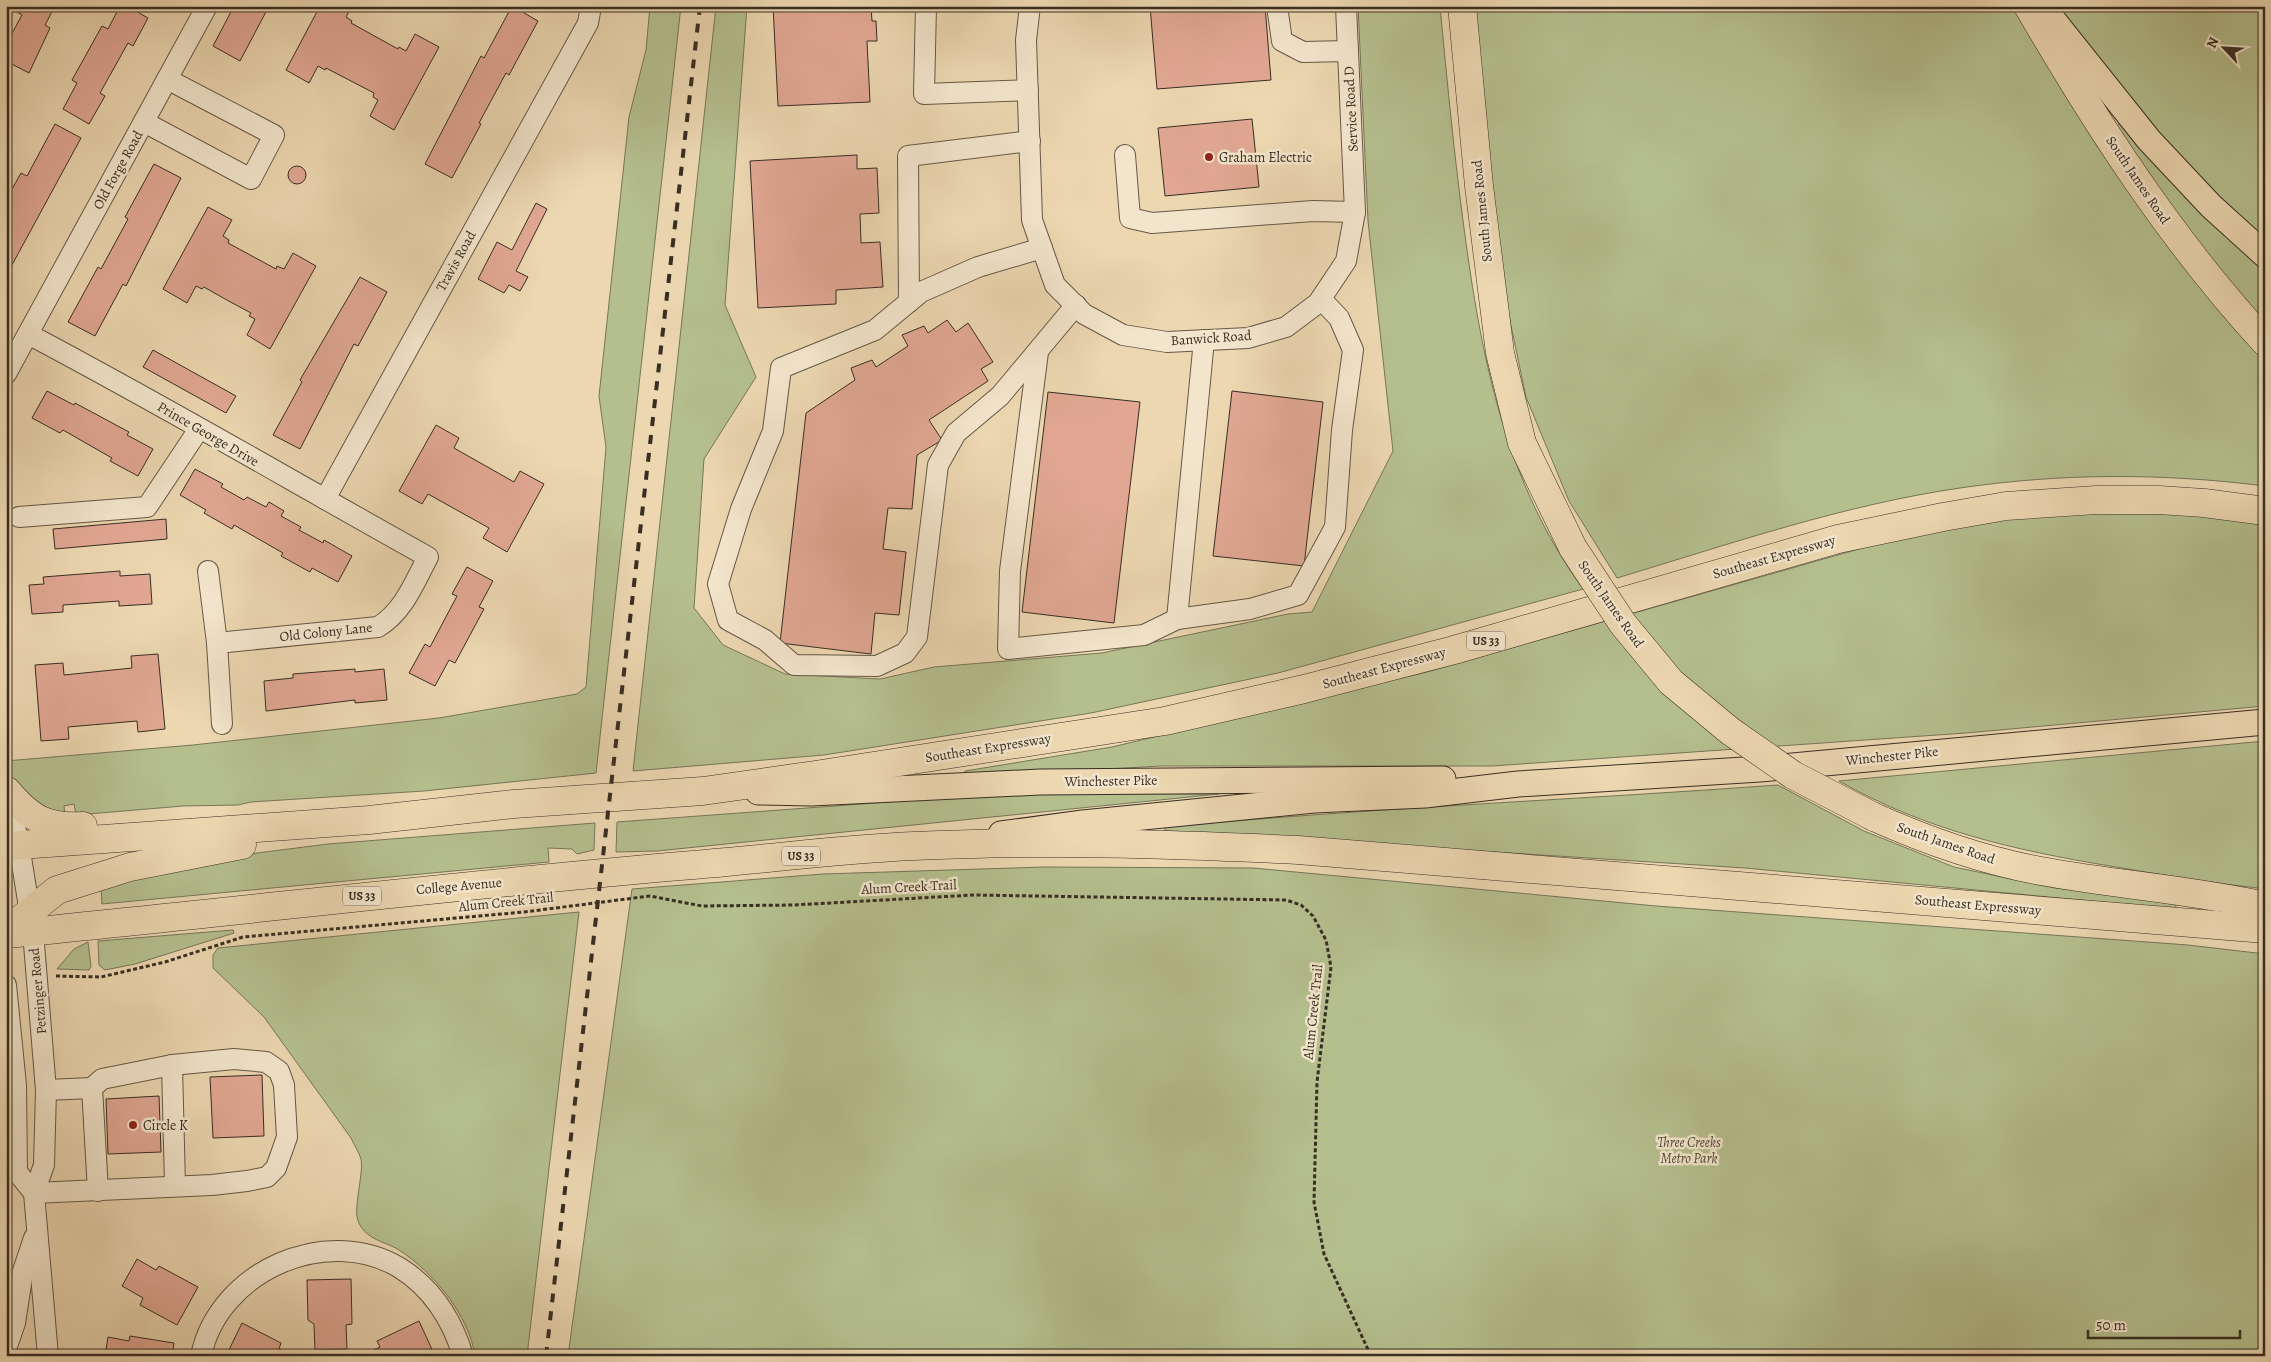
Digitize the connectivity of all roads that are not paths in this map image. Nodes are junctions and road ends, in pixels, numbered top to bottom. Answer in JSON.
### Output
{"nodes":[{"id":1,"x":207,"y":6,"type":"edge"},
{"id":2,"x":926,"y":6,"type":"edge"},
{"id":3,"x":1030,"y":6,"type":"edge"},
{"id":4,"x":1277,"y":6,"type":"edge"},
{"id":5,"x":1346,"y":6,"type":"edge"},
{"id":6,"x":1462,"y":6,"type":"edge"},
{"id":7,"x":2028,"y":6,"type":"edge"},
{"id":8,"x":2042,"y":6,"type":"edge"},
{"id":9,"x":591,"y":11,"type":"edge"},
{"id":10,"x":1348,"y":51,"type":"junction"},
{"id":11,"x":168,"y":79,"type":"junction"},
{"id":12,"x":1028,"y":90,"type":"junction"},
{"id":13,"x":144,"y":122,"type":"junction"},
{"id":14,"x":1030,"y":141,"type":"junction"},
{"id":15,"x":1125,"y":155,"type":"dead end"},
{"id":16,"x":1355,"y":212,"type":"junction"},
{"id":17,"x":1042,"y":248,"type":"junction"},
{"id":18,"x":2265,"y":255,"type":"edge"},
{"id":19,"x":1321,"y":299,"type":"junction"},
{"id":20,"x":909,"y":302,"type":"junction"},
{"id":21,"x":1076,"y":305,"type":"junction"},
{"id":22,"x":28,"y":334,"type":"junction"},
{"id":23,"x":1204,"y":340,"type":"junction"},
{"id":24,"x":2265,"y":342,"type":"edge"},
{"id":25,"x":1038,"y":352,"type":"junction"},
{"id":26,"x":6,"y":374,"type":"edge"},
{"id":27,"x":199,"y":429,"type":"junction"},
{"id":28,"x":324,"y":499,"type":"junction"},
{"id":29,"x":2265,"y":511,"type":"edge"},
{"id":30,"x":19,"y":517,"type":"dead end"},
{"id":31,"x":428,"y":557,"type":"joint"},
{"id":32,"x":208,"y":572,"type":"dead end"},
{"id":33,"x":1177,"y":619,"type":"junction"},
{"id":34,"x":217,"y":643,"type":"junction"},
{"id":35,"x":2265,"y":722,"type":"edge"},
{"id":36,"x":222,"y":724,"type":"dead end"},
{"id":37,"x":1518,"y":784,"type":"junction"},
{"id":38,"x":7,"y":791,"type":"edge"},
{"id":39,"x":703,"y":791,"type":"junction"},
{"id":40,"x":369,"y":820,"type":"junction"},
{"id":41,"x":226,"y":832,"type":"junction"},
{"id":42,"x":912,"y":846,"type":"junction"},
{"id":43,"x":11,"y":851,"type":"edge"},
{"id":44,"x":2265,"y":906,"type":"edge"},
{"id":45,"x":19,"y":927,"type":"edge"},
{"id":46,"x":2265,"y":929,"type":"edge"},
{"id":47,"x":6,"y":985,"type":"edge"},
{"id":48,"x":172,"y":1065,"type":"junction"},
{"id":49,"x":92,"y":1088,"type":"junction"},
{"id":50,"x":46,"y":1090,"type":"junction"},
{"id":51,"x":175,"y":1186,"type":"junction"},
{"id":52,"x":98,"y":1191,"type":"junction"},
{"id":53,"x":34,"y":1193,"type":"junction"},
{"id":54,"x":37,"y":1228,"type":"junction"},
{"id":55,"x":6,"y":1349,"type":"edge"},
{"id":56,"x":48,"y":1356,"type":"edge"},
{"id":57,"x":201,"y":1356,"type":"edge"},
{"id":58,"x":463,"y":1356,"type":"edge"}],
"edges":[{"from":1,"to":11,"type":"street","name":"Old Forge Road"},
{"from":2,"to":12,"type":"street"},
{"from":3,"to":12,"type":"street","name":"Banwick Road"},
{"from":4,"to":10,"type":"street"},
{"from":5,"to":10,"type":"street","name":"Service Road D"},
{"from":6,"to":44,"type":"highway","name":"South James Road","bridge":true},
{"from":7,"to":24,"type":"highway","name":"South James Road"},
{"from":8,"to":18,"type":"main road"},
{"from":9,"to":28,"type":"street","name":"Travis Road"},
{"from":10,"to":16,"type":"street","name":"Service Road D"},
{"from":11,"to":13,"type":"street","name":"Old Forge Road"},
{"from":11,"to":13,"type":"street"},
{"from":12,"to":14,"type":"street","name":"Banwick Road"},
{"from":13,"to":22,"type":"street","name":"Old Forge Road"},
{"from":14,"to":17,"type":"street","name":"Banwick Road"},
{"from":14,"to":20,"type":"street"},
{"from":15,"to":16,"type":"street"},
{"from":16,"to":19,"type":"street","name":"Banwick Road"},
{"from":17,"to":20,"type":"street"},
{"from":17,"to":21,"type":"street","name":"Banwick Road"},
{"from":19,"to":23,"type":"street","name":"Banwick Road"},
{"from":19,"to":33,"type":"street"},
{"from":20,"to":25,"type":"street"},
{"from":21,"to":23,"type":"street","name":"Banwick Road"},
{"from":21,"to":25,"type":"street"},
{"from":22,"to":26,"type":"street"},
{"from":22,"to":27,"type":"street","name":"Prince George Drive"},
{"from":23,"to":33,"type":"street"},
{"from":25,"to":33,"type":"street"},
{"from":27,"to":28,"type":"street","name":"Prince George Drive"},
{"from":27,"to":30,"type":"street"},
{"from":28,"to":31,"type":"street","name":"Prince George Drive"},
{"from":29,"to":39,"type":"highway","name":"Southeast Expressway","number":"US 33"},
{"from":31,"to":34,"type":"street","name":"Old Colony Lane"},
{"from":32,"to":34,"type":"street"},
{"from":34,"to":36,"type":"street"},
{"from":35,"to":37,"type":"main road","name":"Winchester Pike"},
{"from":37,"to":39,"type":"main road","name":"Winchester Pike"},
{"from":37,"to":42,"type":"main road","name":"Winchester Pike"},
{"from":38,"to":41,"type":"highway"},
{"from":38,"to":43,"type":"street","name":"Petzinger Road"},
{"from":39,"to":40,"type":"highway","number":"US 33"},
{"from":40,"to":41,"type":"highway","number":"US 33"},
{"from":40,"to":45,"type":"highway"},
{"from":41,"to":43,"type":"highway","number":"US 33"},
{"from":42,"to":45,"type":"highway","name":"College Avenue","number":"US 33"},
{"from":42,"to":46,"type":"highway","name":"Southeast Expressway","number":"US 33"},
{"from":43,"to":45,"type":"street","name":"Petzinger Road"},
{"from":45,"to":50,"type":"street","name":"Petzinger Road"},
{"from":47,"to":53,"type":"street"},
{"from":48,"to":49,"type":"street"},
{"from":48,"to":51,"type":"street"},
{"from":48,"to":51,"type":"street"},
{"from":49,"to":50,"type":"street"},
{"from":49,"to":52,"type":"street"},
{"from":50,"to":53,"type":"street","name":"Petzinger Road"},
{"from":51,"to":52,"type":"street"},
{"from":52,"to":53,"type":"street"},
{"from":53,"to":54,"type":"street","name":"Petzinger Road"},
{"from":54,"to":55,"type":"street"},
{"from":54,"to":56,"type":"street","name":"Petzinger Road"},
{"from":57,"to":58,"type":"street"}]}
